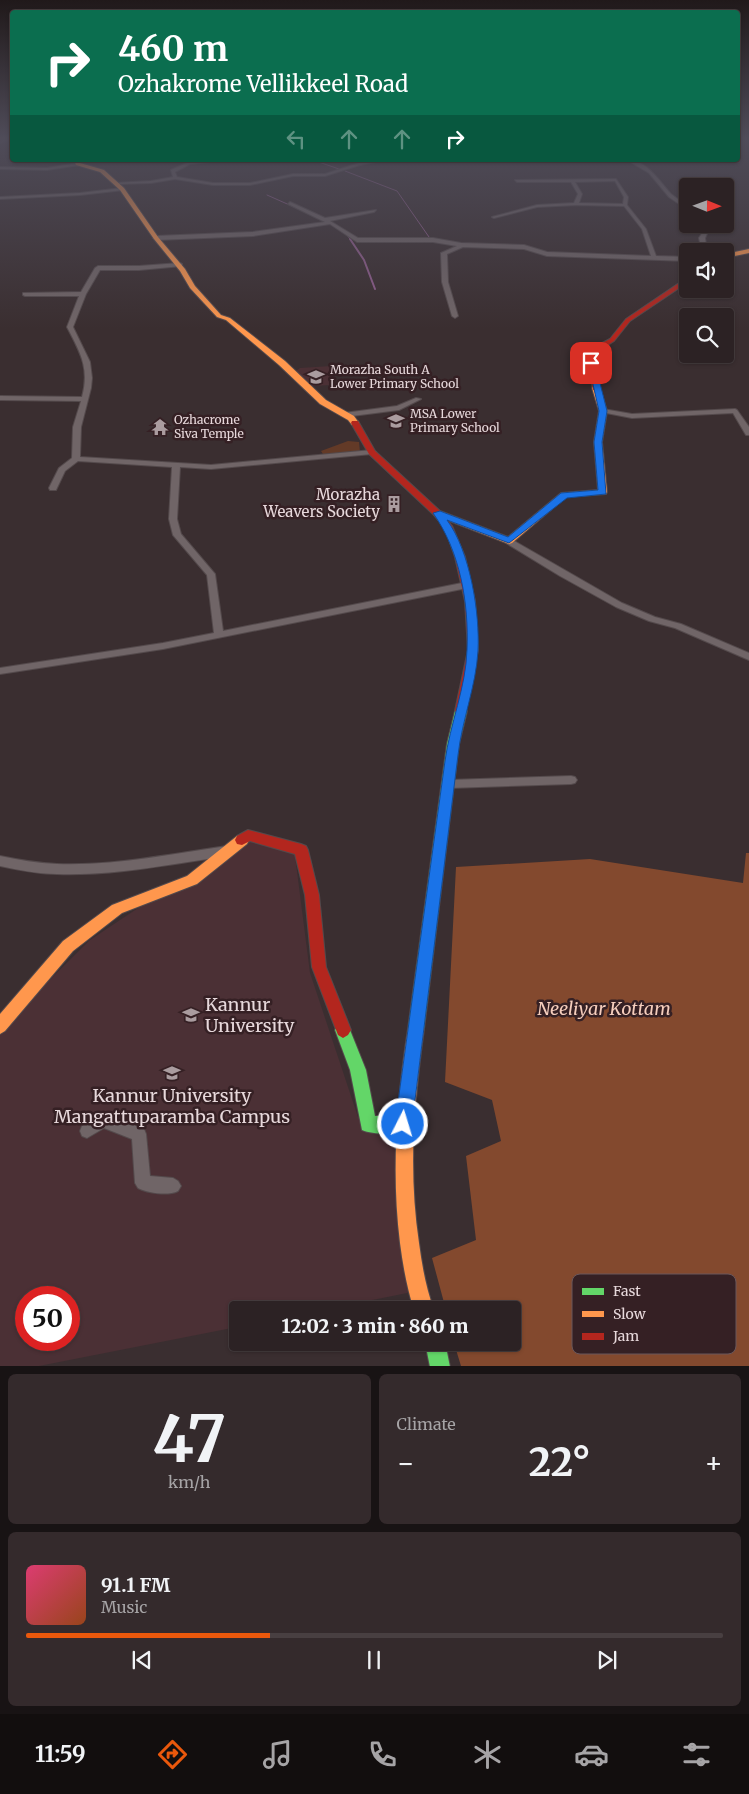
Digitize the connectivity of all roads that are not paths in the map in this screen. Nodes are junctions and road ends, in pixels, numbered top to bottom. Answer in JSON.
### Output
{"nodes":[{"id":1,"x":130,"y":202,"type":"edge"},
{"id":2,"x":625,"y":202,"type":"edge"},
{"id":3,"x":290,"y":203,"type":"dead end"},
{"id":4,"x":576,"y":204,"type":"joint"},
{"id":5,"x":625,"y":205,"type":"junction"},
{"id":6,"x":374,"y":211,"type":"dead end"},
{"id":7,"x":494,"y":217,"type":"dead end"},
{"id":8,"x":327,"y":222,"type":"junction"},
{"id":9,"x":156,"y":238,"type":"junction"},
{"id":10,"x":461,"y":245,"type":"junction"},
{"id":11,"x":749,"y":251,"type":"edge"},
{"id":12,"x":734,"y":254,"type":"edge"},
{"id":13,"x":654,"y":257,"type":"junction"},
{"id":14,"x":679,"y":258,"type":"edge"},
{"id":15,"x":180,"y":265,"type":"junction"},
{"id":16,"x":679,"y":286,"type":"edge"},
{"id":17,"x":25,"y":294,"type":"dead end"},
{"id":18,"x":83,"y":294,"type":"junction"},
{"id":19,"x":455,"y":316,"type":"dead end"},
{"id":20,"x":0,"y":398,"type":"edge"},
{"id":21,"x":84,"y":399,"type":"junction"},
{"id":22,"x":418,"y":399,"type":"dead end"},
{"id":23,"x":603,"y":411,"type":"junction"},
{"id":24,"x":344,"y":415,"type":"junction"},
{"id":25,"x":749,"y":433,"type":"edge"},
{"id":26,"x":372,"y":452,"type":"junction"},
{"id":27,"x":76,"y":459,"type":"junction"},
{"id":28,"x":176,"y":465,"type":"junction"},
{"id":29,"x":53,"y":488,"type":"dead end"},
{"id":30,"x":437,"y":513,"type":"junction"},
{"id":31,"x":509,"y":540,"type":"junction"},
{"id":32,"x":466,"y":585,"type":"junction"},
{"id":33,"x":220,"y":633,"type":"junction"},
{"id":34,"x":749,"y":657,"type":"edge"},
{"id":35,"x":0,"y":671,"type":"edge"},
{"id":36,"x":571,"y":780,"type":"dead end"},
{"id":37,"x":449,"y":784,"type":"junction"},
{"id":38,"x":228,"y":850,"type":"junction"},
{"id":39,"x":0,"y":861,"type":"edge"},
{"id":40,"x":0,"y":1026,"type":"edge"},
{"id":41,"x":403,"y":1124,"type":"junction"},
{"id":42,"x":87,"y":1131,"type":"dead end"},
{"id":43,"x":173,"y":1186,"type":"dead end"},
{"id":44,"x":421,"y":1301,"type":"edge"},
{"id":45,"x":437,"y":1351,"type":"edge"},
{"id":46,"x":440,"y":1366,"type":"edge"}],
"edges":[{"from":1,"to":9,"type":"main road"},
{"from":2,"to":5,"type":"street"},
{"from":3,"to":8,"type":"street"},
{"from":4,"to":5,"type":"street"},
{"from":4,"to":7,"type":"street"},
{"from":5,"to":13,"type":"street"},
{"from":6,"to":8,"type":"street"},
{"from":8,"to":9,"type":"street"},
{"from":8,"to":10,"type":"street"},
{"from":9,"to":15,"type":"main road"},
{"from":10,"to":13,"type":"street"},
{"from":10,"to":19,"type":"street"},
{"from":11,"to":12,"type":"main road"},
{"from":13,"to":14,"type":"street"},
{"from":15,"to":18,"type":"street"},
{"from":15,"to":24,"type":"main road"},
{"from":16,"to":23,"type":"main road"},
{"from":17,"to":18,"type":"street"},
{"from":18,"to":21,"type":"street"},
{"from":20,"to":21,"type":"street"},
{"from":21,"to":27,"type":"street"},
{"from":22,"to":24,"type":"street"},
{"from":23,"to":25,"type":"street"},
{"from":23,"to":31,"type":"main road"},
{"from":24,"to":26,"type":"main road"},
{"from":26,"to":28,"type":"street"},
{"from":26,"to":30,"type":"main road"},
{"from":27,"to":28,"type":"street"},
{"from":27,"to":29,"type":"street"},
{"from":28,"to":33,"type":"street"},
{"from":30,"to":31,"type":"main road"},
{"from":30,"to":32,"type":"main road"},
{"from":31,"to":34,"type":"street"},
{"from":32,"to":33,"type":"street"},
{"from":32,"to":37,"type":"main road"},
{"from":33,"to":35,"type":"street"},
{"from":36,"to":37,"type":"street"},
{"from":37,"to":41,"type":"main road"},
{"from":38,"to":39,"type":"street"},
{"from":38,"to":40,"type":"main road"},
{"from":38,"to":41,"type":"main road"},
{"from":41,"to":44,"type":"main road"},
{"from":42,"to":43,"type":"street"},
{"from":45,"to":46,"type":"main road"}]}
